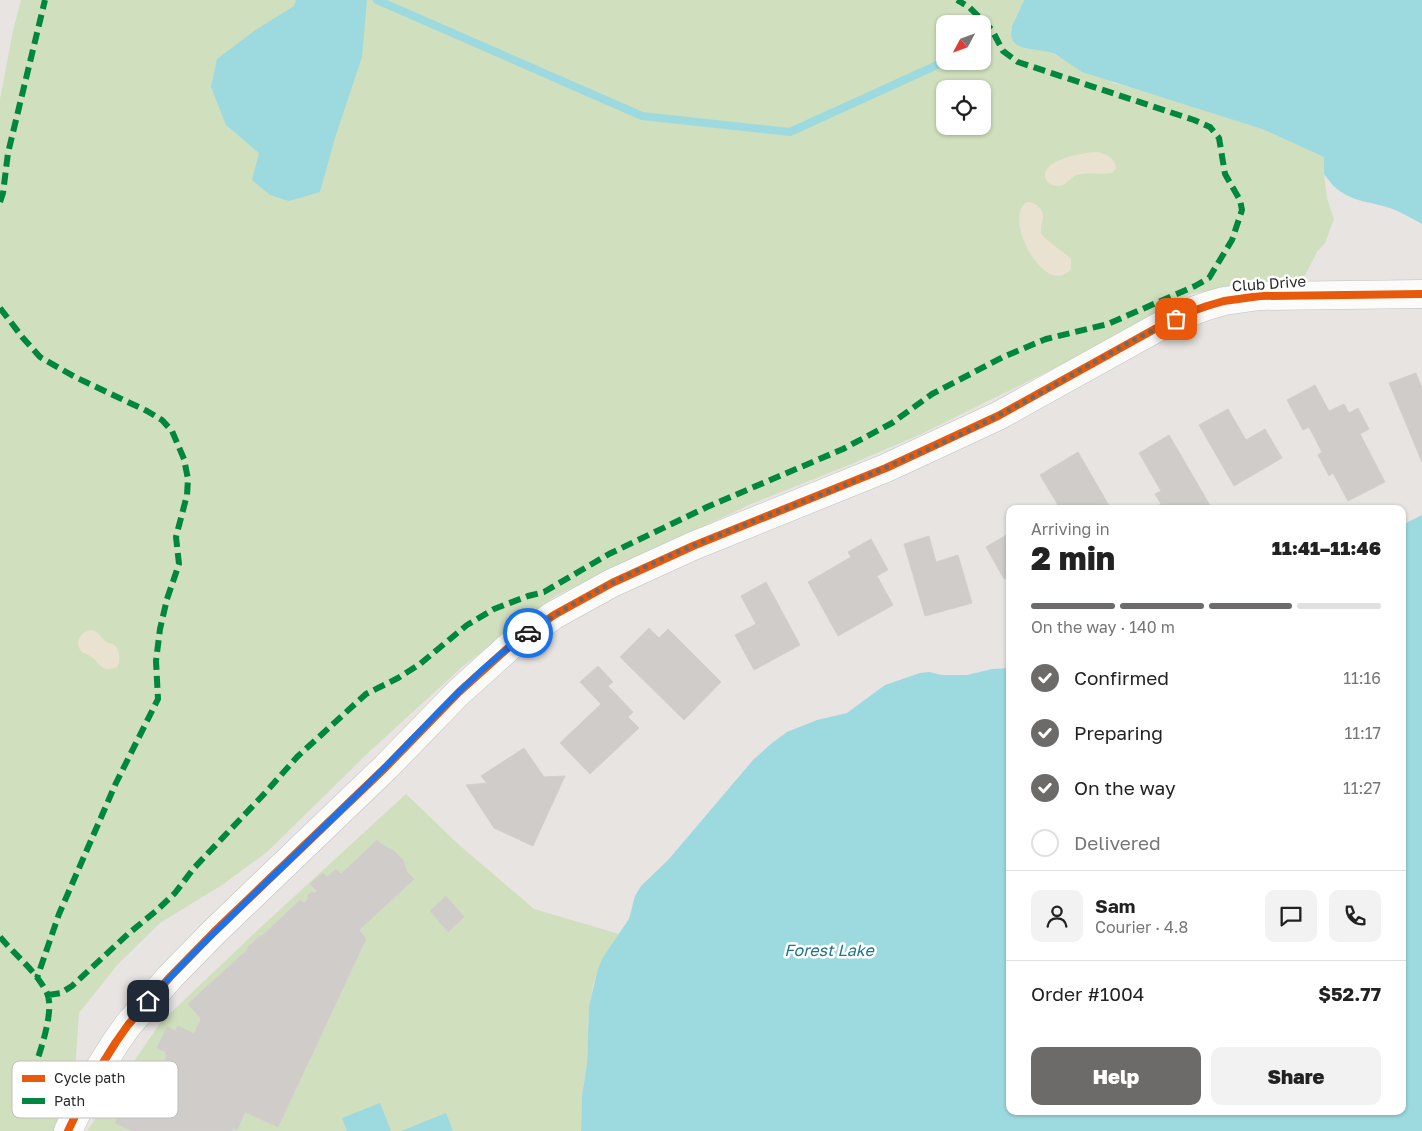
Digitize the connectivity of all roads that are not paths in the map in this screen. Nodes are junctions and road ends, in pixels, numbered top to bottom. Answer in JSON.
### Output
{"nodes":[{"id":1,"x":1422,"y":294,"type":"edge"},
{"id":2,"x":104,"y":1061,"type":"edge"},
{"id":3,"x":74,"y":1118,"type":"edge"},
{"id":4,"x":68,"y":1131,"type":"edge"}],
"edges":[{"from":1,"to":2,"type":"street","name":"Club Drive"},
{"from":3,"to":4,"type":"street","name":"Club Drive"}]}
